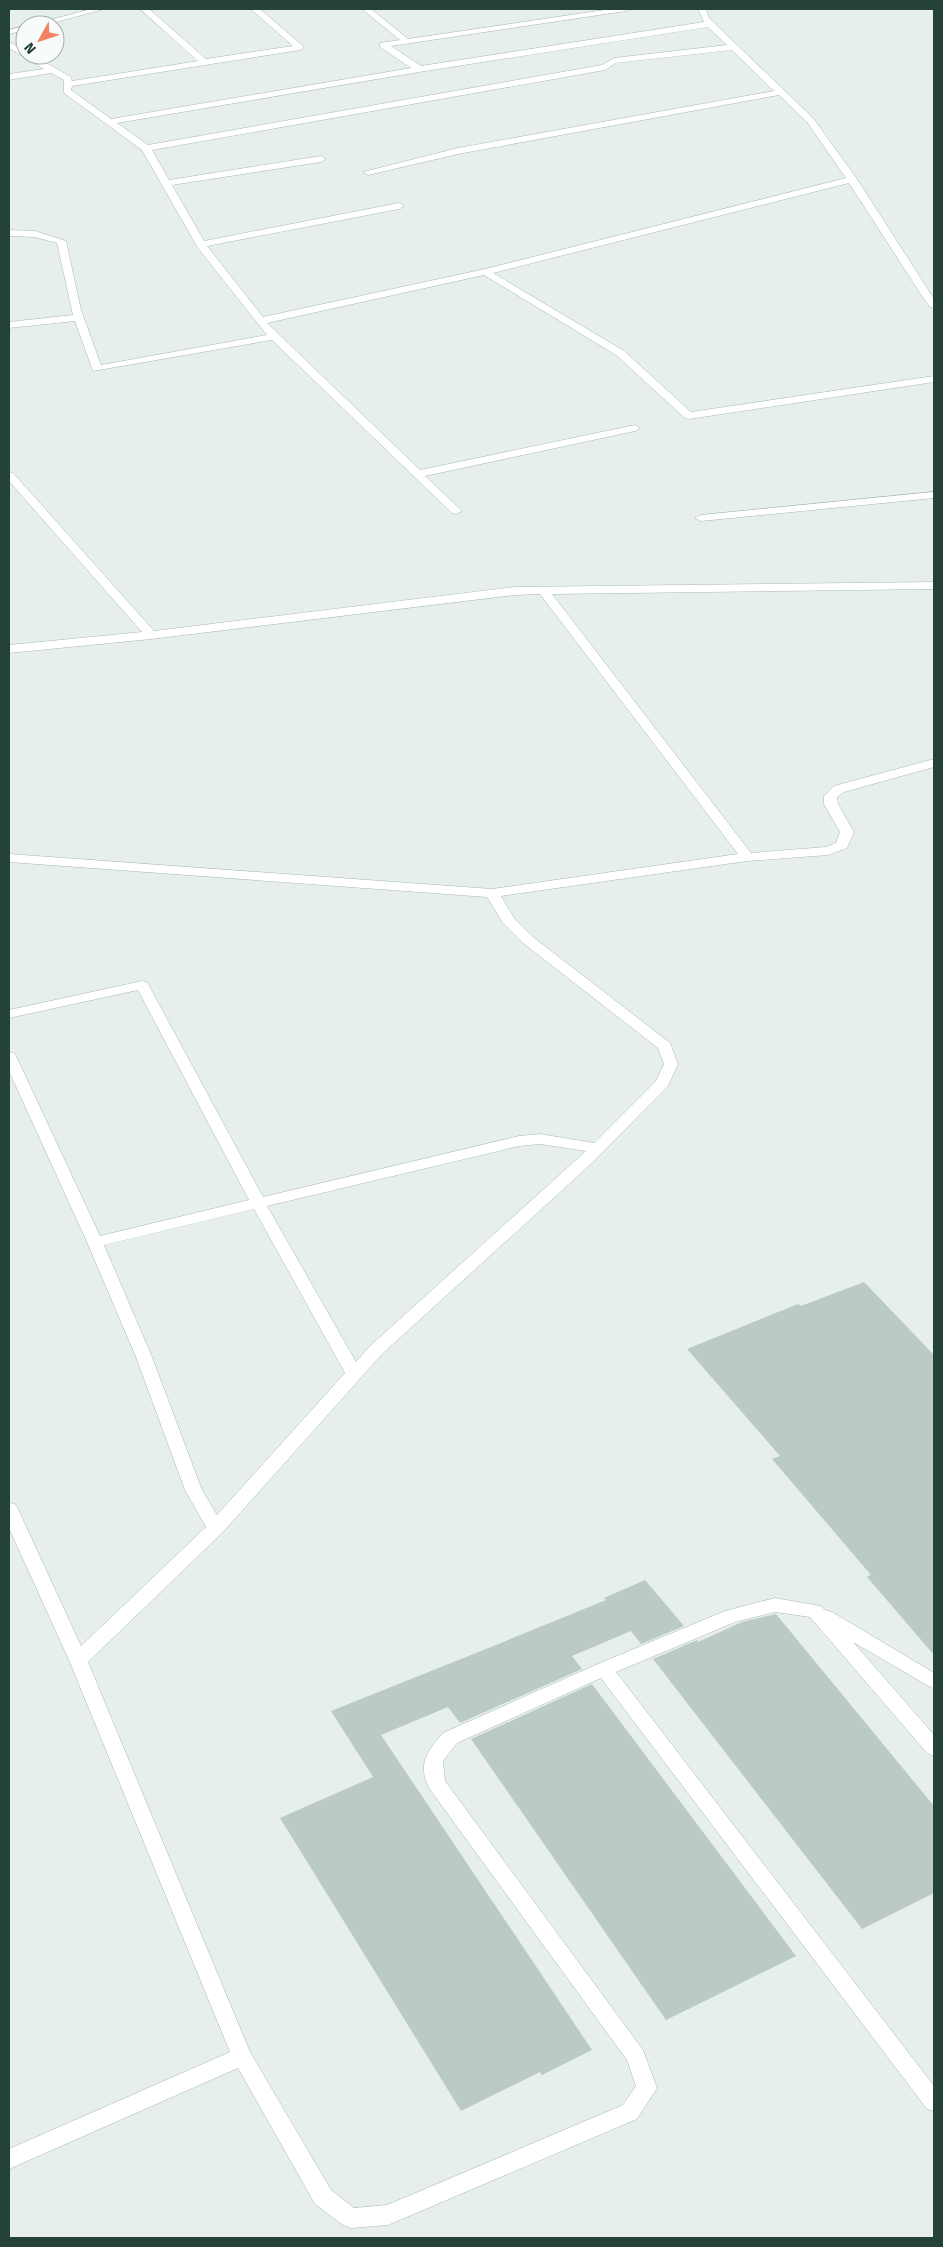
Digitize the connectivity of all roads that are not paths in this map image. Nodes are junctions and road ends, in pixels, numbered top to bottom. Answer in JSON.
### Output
{"nodes":[{"id":1,"x":100,"y":9,"type":"edge"},
{"id":2,"x":144,"y":9,"type":"edge"},
{"id":3,"x":254,"y":9,"type":"edge"},
{"id":4,"x":366,"y":9,"type":"edge"},
{"id":5,"x":626,"y":9,"type":"edge"},
{"id":6,"x":702,"y":9,"type":"edge"},
{"id":7,"x":65,"y":17,"type":"edge"},
{"id":8,"x":710,"y":24,"type":"junction"},
{"id":9,"x":406,"y":41,"type":"junction"},
{"id":10,"x":734,"y":47,"type":"junction"},
{"id":11,"x":204,"y":62,"type":"junction"},
{"id":12,"x":43,"y":65,"type":"edge"},
{"id":13,"x":419,"y":69,"type":"junction"},
{"id":14,"x":52,"y":70,"type":"junction"},
{"id":15,"x":9,"y":77,"type":"edge"},
{"id":16,"x":68,"y":84,"type":"junction"},
{"id":17,"x":781,"y":92,"type":"junction"},
{"id":18,"x":109,"y":122,"type":"junction"},
{"id":19,"x":146,"y":148,"type":"junction"},
{"id":20,"x":321,"y":159,"type":"dead end"},
{"id":21,"x":368,"y":172,"type":"dead end"},
{"id":22,"x":852,"y":179,"type":"junction"},
{"id":23,"x":165,"y":183,"type":"junction"},
{"id":24,"x":399,"y":206,"type":"dead end"},
{"id":25,"x":9,"y":233,"type":"edge"},
{"id":26,"x":201,"y":244,"type":"junction"},
{"id":27,"x":485,"y":272,"type":"junction"},
{"id":28,"x":930,"y":295,"type":"edge"},
{"id":29,"x":934,"y":305,"type":"edge"},
{"id":30,"x":79,"y":317,"type":"junction"},
{"id":31,"x":260,"y":321,"type":"junction"},
{"id":32,"x":9,"y":325,"type":"edge"},
{"id":33,"x":274,"y":337,"type":"junction"},
{"id":34,"x":934,"y":379,"type":"edge"},
{"id":35,"x":635,"y":428,"type":"dead end"},
{"id":36,"x":417,"y":474,"type":"junction"},
{"id":37,"x":9,"y":475,"type":"edge"},
{"id":38,"x":934,"y":495,"type":"edge"},
{"id":39,"x":456,"y":511,"type":"dead end"},
{"id":40,"x":701,"y":518,"type":"dead end"},
{"id":41,"x":934,"y":585,"type":"edge"},
{"id":42,"x":543,"y":590,"type":"junction"},
{"id":43,"x":151,"y":635,"type":"junction"},
{"id":44,"x":9,"y":649,"type":"edge"},
{"id":45,"x":934,"y":763,"type":"edge"},
{"id":46,"x":747,"y":857,"type":"junction"},
{"id":47,"x":9,"y":858,"type":"edge"},
{"id":48,"x":492,"y":893,"type":"junction"},
{"id":49,"x":9,"y":1014,"type":"edge"},
{"id":50,"x":9,"y":1056,"type":"edge"},
{"id":51,"x":597,"y":1148,"type":"junction"},
{"id":52,"x":258,"y":1203,"type":"junction"},
{"id":53,"x":95,"y":1242,"type":"junction"},
{"id":54,"x":354,"y":1374,"type":"junction"},
{"id":55,"x":9,"y":1509,"type":"edge"},
{"id":56,"x":216,"y":1528,"type":"junction"},
{"id":57,"x":815,"y":1610,"type":"junction"},
{"id":58,"x":78,"y":1660,"type":"junction"},
{"id":59,"x":604,"y":1669,"type":"junction"},
{"id":60,"x":934,"y":1682,"type":"edge"},
{"id":61,"x":934,"y":1748,"type":"edge"},
{"id":62,"x":242,"y":2056,"type":"junction"},
{"id":63,"x":934,"y":2102,"type":"edge"},
{"id":64,"x":9,"y":2159,"type":"edge"}],
"edges":[{"from":1,"to":7,"type":"street"},
{"from":2,"to":11,"type":"street"},
{"from":3,"to":11,"type":"street"},
{"from":4,"to":9,"type":"street"},
{"from":5,"to":9,"type":"street"},
{"from":6,"to":8,"type":"street"},
{"from":8,"to":10,"type":"street"},
{"from":8,"to":13,"type":"street"},
{"from":9,"to":13,"type":"street"},
{"from":10,"to":17,"type":"street"},
{"from":10,"to":19,"type":"street"},
{"from":11,"to":16,"type":"street"},
{"from":12,"to":14,"type":"street"},
{"from":13,"to":18,"type":"street"},
{"from":14,"to":15,"type":"street"},
{"from":14,"to":16,"type":"street"},
{"from":16,"to":18,"type":"street"},
{"from":17,"to":21,"type":"street"},
{"from":17,"to":22,"type":"street"},
{"from":18,"to":19,"type":"street"},
{"from":19,"to":23,"type":"street"},
{"from":20,"to":23,"type":"street"},
{"from":22,"to":27,"type":"street"},
{"from":22,"to":28,"type":"street"},
{"from":23,"to":26,"type":"street"},
{"from":24,"to":26,"type":"street"},
{"from":25,"to":30,"type":"street"},
{"from":26,"to":31,"type":"street"},
{"from":27,"to":31,"type":"street"},
{"from":27,"to":34,"type":"street"},
{"from":28,"to":29,"type":"street"},
{"from":30,"to":32,"type":"street"},
{"from":30,"to":33,"type":"street"},
{"from":31,"to":33,"type":"street"},
{"from":33,"to":36,"type":"street"},
{"from":35,"to":36,"type":"street"},
{"from":36,"to":39,"type":"street"},
{"from":37,"to":43,"type":"street"},
{"from":38,"to":40,"type":"street"},
{"from":41,"to":42,"type":"street"},
{"from":42,"to":43,"type":"street"},
{"from":42,"to":46,"type":"street"},
{"from":43,"to":44,"type":"street"},
{"from":45,"to":46,"type":"street"},
{"from":46,"to":48,"type":"street"},
{"from":47,"to":48,"type":"street"},
{"from":48,"to":51,"type":"street"},
{"from":49,"to":52,"type":"street"},
{"from":50,"to":53,"type":"street"},
{"from":51,"to":52,"type":"street"},
{"from":51,"to":54,"type":"street"},
{"from":52,"to":53,"type":"street"},
{"from":52,"to":54,"type":"street"},
{"from":53,"to":56,"type":"street"},
{"from":54,"to":56,"type":"street"},
{"from":55,"to":58,"type":"street"},
{"from":56,"to":58,"type":"street"},
{"from":57,"to":59,"type":"street"},
{"from":57,"to":60,"type":"street"},
{"from":57,"to":61,"type":"street"},
{"from":58,"to":62,"type":"street"},
{"from":59,"to":62,"type":"street"},
{"from":59,"to":63,"type":"street"},
{"from":62,"to":64,"type":"street"}]}
